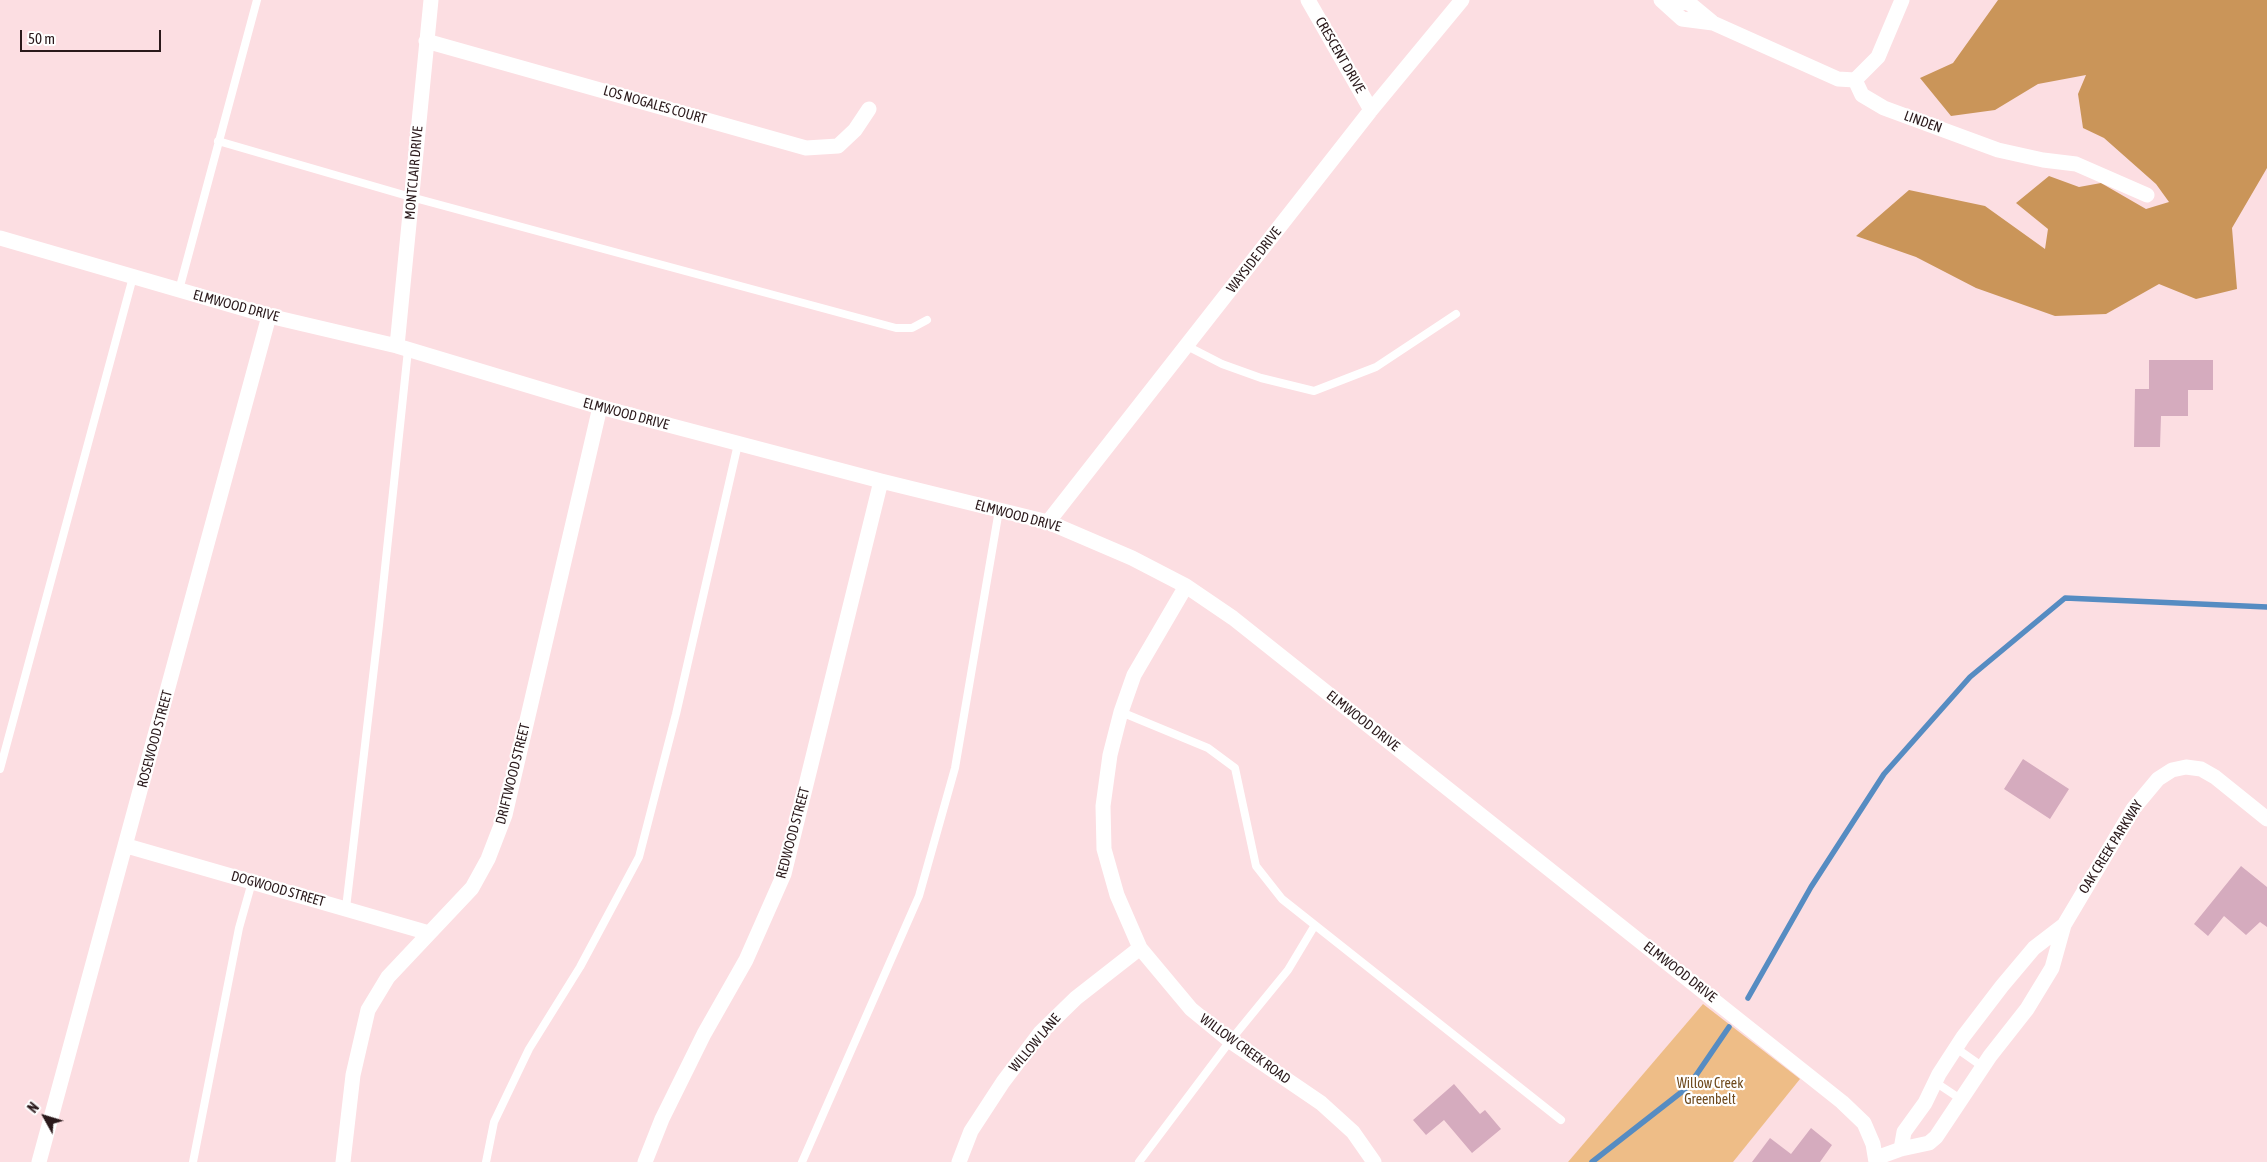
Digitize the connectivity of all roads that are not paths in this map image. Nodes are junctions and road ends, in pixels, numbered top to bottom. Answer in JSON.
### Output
{"nodes":[{"id":1,"x":257,"y":0,"type":"edge"},
{"id":2,"x":431,"y":0,"type":"edge"},
{"id":3,"x":1308,"y":0,"type":"edge"},
{"id":4,"x":1462,"y":0,"type":"edge"},
{"id":5,"x":1663,"y":0,"type":"edge"},
{"id":6,"x":1902,"y":0,"type":"edge"},
{"id":7,"x":1690,"y":2,"type":"edge"},
{"id":8,"x":1713,"y":23,"type":"junction"},
{"id":9,"x":426,"y":41,"type":"junction"},
{"id":10,"x":1855,"y":80,"type":"junction"},
{"id":11,"x":869,"y":109,"type":"dead end"},
{"id":12,"x":1371,"y":110,"type":"junction"},
{"id":13,"x":218,"y":141,"type":"junction"},
{"id":14,"x":2147,"y":195,"type":"dead end"},
{"id":15,"x":411,"y":197,"type":"junction"},
{"id":16,"x":0,"y":238,"type":"edge"},
{"id":17,"x":133,"y":277,"type":"junction"},
{"id":18,"x":179,"y":290,"type":"junction"},
{"id":19,"x":1456,"y":314,"type":"dead end"},
{"id":20,"x":269,"y":316,"type":"junction"},
{"id":21,"x":927,"y":320,"type":"dead end"},
{"id":22,"x":1186,"y":346,"type":"junction"},
{"id":23,"x":402,"y":348,"type":"junction"},
{"id":24,"x":600,"y":407,"type":"junction"},
{"id":25,"x":738,"y":444,"type":"junction"},
{"id":26,"x":881,"y":481,"type":"junction"},
{"id":27,"x":999,"y":510,"type":"junction"},
{"id":28,"x":1048,"y":522,"type":"junction"},
{"id":29,"x":1186,"y":586,"type":"junction"},
{"id":30,"x":1121,"y":712,"type":"junction"},
{"id":31,"x":0,"y":769,"type":"edge"},
{"id":32,"x":2267,"y":819,"type":"edge"},
{"id":33,"x":126,"y":846,"type":"junction"},
{"id":34,"x":252,"y":882,"type":"junction"},
{"id":35,"x":346,"y":908,"type":"junction"},
{"id":36,"x":1315,"y":925,"type":"junction"},
{"id":37,"x":2064,"y":925,"type":"junction"},
{"id":38,"x":429,"y":933,"type":"junction"},
{"id":39,"x":1140,"y":948,"type":"junction"},
{"id":40,"x":1230,"y":1041,"type":"junction"},
{"id":41,"x":1956,"y":1048,"type":"junction"},
{"id":42,"x":1983,"y":1067,"type":"junction"},
{"id":43,"x":1935,"y":1082,"type":"junction"},
{"id":44,"x":1962,"y":1100,"type":"junction"},
{"id":45,"x":1561,"y":1120,"type":"dead end"},
{"id":46,"x":1901,"y":1149,"type":"junction"},
{"id":47,"x":1876,"y":1160,"type":"edge"},
{"id":48,"x":1372,"y":1161,"type":"edge"},
{"id":49,"x":40,"y":1162,"type":"edge"},
{"id":50,"x":193,"y":1162,"type":"edge"},
{"id":51,"x":343,"y":1162,"type":"edge"},
{"id":52,"x":486,"y":1162,"type":"edge"},
{"id":53,"x":645,"y":1162,"type":"edge"},
{"id":54,"x":802,"y":1162,"type":"edge"},
{"id":55,"x":959,"y":1162,"type":"edge"},
{"id":56,"x":1139,"y":1162,"type":"edge"}],
"edges":[{"from":1,"to":13,"type":"lane"},
{"from":2,"to":9,"type":"street","name":"MONTCLAIR DRIVE"},
{"from":3,"to":12,"type":"street","name":"CRESCENT DRIVE"},
{"from":4,"to":12,"type":"street","name":"WAYSIDE DRIVE"},
{"from":5,"to":7,"type":"street"},
{"from":5,"to":8,"type":"street"},
{"from":6,"to":10,"type":"street"},
{"from":7,"to":8,"type":"street"},
{"from":8,"to":10,"type":"street"},
{"from":9,"to":11,"type":"street","name":"LOS NOGALES COURT"},
{"from":9,"to":15,"type":"street","name":"MONTCLAIR DRIVE"},
{"from":10,"to":14,"type":"street","name":"LINDEN"},
{"from":12,"to":22,"type":"street","name":"WAYSIDE DRIVE"},
{"from":13,"to":15,"type":"lane"},
{"from":13,"to":18,"type":"lane"},
{"from":15,"to":21,"type":"lane"},
{"from":15,"to":23,"type":"street","name":"MONTCLAIR DRIVE"},
{"from":16,"to":17,"type":"street","name":"ELMWOOD DRIVE"},
{"from":17,"to":18,"type":"street","name":"ELMWOOD DRIVE"},
{"from":17,"to":31,"type":"lane"},
{"from":18,"to":20,"type":"street","name":"ELMWOOD DRIVE"},
{"from":19,"to":22,"type":"lane"},
{"from":20,"to":23,"type":"street","name":"ELMWOOD DRIVE"},
{"from":20,"to":33,"type":"street","name":"ROSEWOOD STREET"},
{"from":22,"to":28,"type":"street","name":"WAYSIDE DRIVE"},
{"from":23,"to":24,"type":"street","name":"ELMWOOD DRIVE"},
{"from":23,"to":35,"type":"lane"},
{"from":24,"to":25,"type":"street","name":"ELMWOOD DRIVE"},
{"from":24,"to":38,"type":"street","name":"DRIFTWOOD STREET"},
{"from":25,"to":26,"type":"street","name":"ELMWOOD DRIVE"},
{"from":25,"to":52,"type":"lane"},
{"from":26,"to":27,"type":"street","name":"ELMWOOD DRIVE"},
{"from":26,"to":53,"type":"street","name":"REDWOOD STREET"},
{"from":27,"to":28,"type":"street","name":"ELMWOOD DRIVE"},
{"from":27,"to":54,"type":"lane"},
{"from":28,"to":29,"type":"street","name":"ELMWOOD DRIVE"},
{"from":29,"to":30,"type":"street","name":"WILLOW CREEK ROAD"},
{"from":29,"to":47,"type":"street","name":"ELMWOOD DRIVE"},
{"from":30,"to":36,"type":"lane"},
{"from":30,"to":39,"type":"street","name":"WILLOW CREEK ROAD"},
{"from":32,"to":37,"type":"street","name":"OAK CREEK PARKWAY"},
{"from":33,"to":34,"type":"street","name":"DOGWOOD STREET"},
{"from":33,"to":49,"type":"street","name":"ROSEWOOD STREET"},
{"from":34,"to":35,"type":"street","name":"DOGWOOD STREET"},
{"from":34,"to":50,"type":"lane"},
{"from":35,"to":38,"type":"street","name":"DOGWOOD STREET"},
{"from":36,"to":40,"type":"lane"},
{"from":36,"to":45,"type":"lane"},
{"from":37,"to":41,"type":"street","name":"OAK CREEK PARKWAY"},
{"from":37,"to":42,"type":"street","name":"OAK CREEK PARKWAY"},
{"from":38,"to":51,"type":"street","name":"DRIFTWOOD STREET"},
{"from":39,"to":40,"type":"street","name":"WILLOW CREEK ROAD"},
{"from":39,"to":55,"type":"street","name":"WILLOW LANE"},
{"from":40,"to":48,"type":"street","name":"WILLOW CREEK ROAD"},
{"from":40,"to":56,"type":"lane"},
{"from":41,"to":42,"type":"lane"},
{"from":41,"to":43,"type":"street","name":"OAK CREEK PARKWAY"},
{"from":42,"to":44,"type":"street","name":"OAK CREEK PARKWAY"},
{"from":43,"to":44,"type":"lane"},
{"from":43,"to":46,"type":"street","name":"OAK CREEK PARKWAY"},
{"from":44,"to":46,"type":"street","name":"OAK CREEK PARKWAY"},
{"from":46,"to":47,"type":"street","name":"OAK CREEK PARKWAY"}]}
